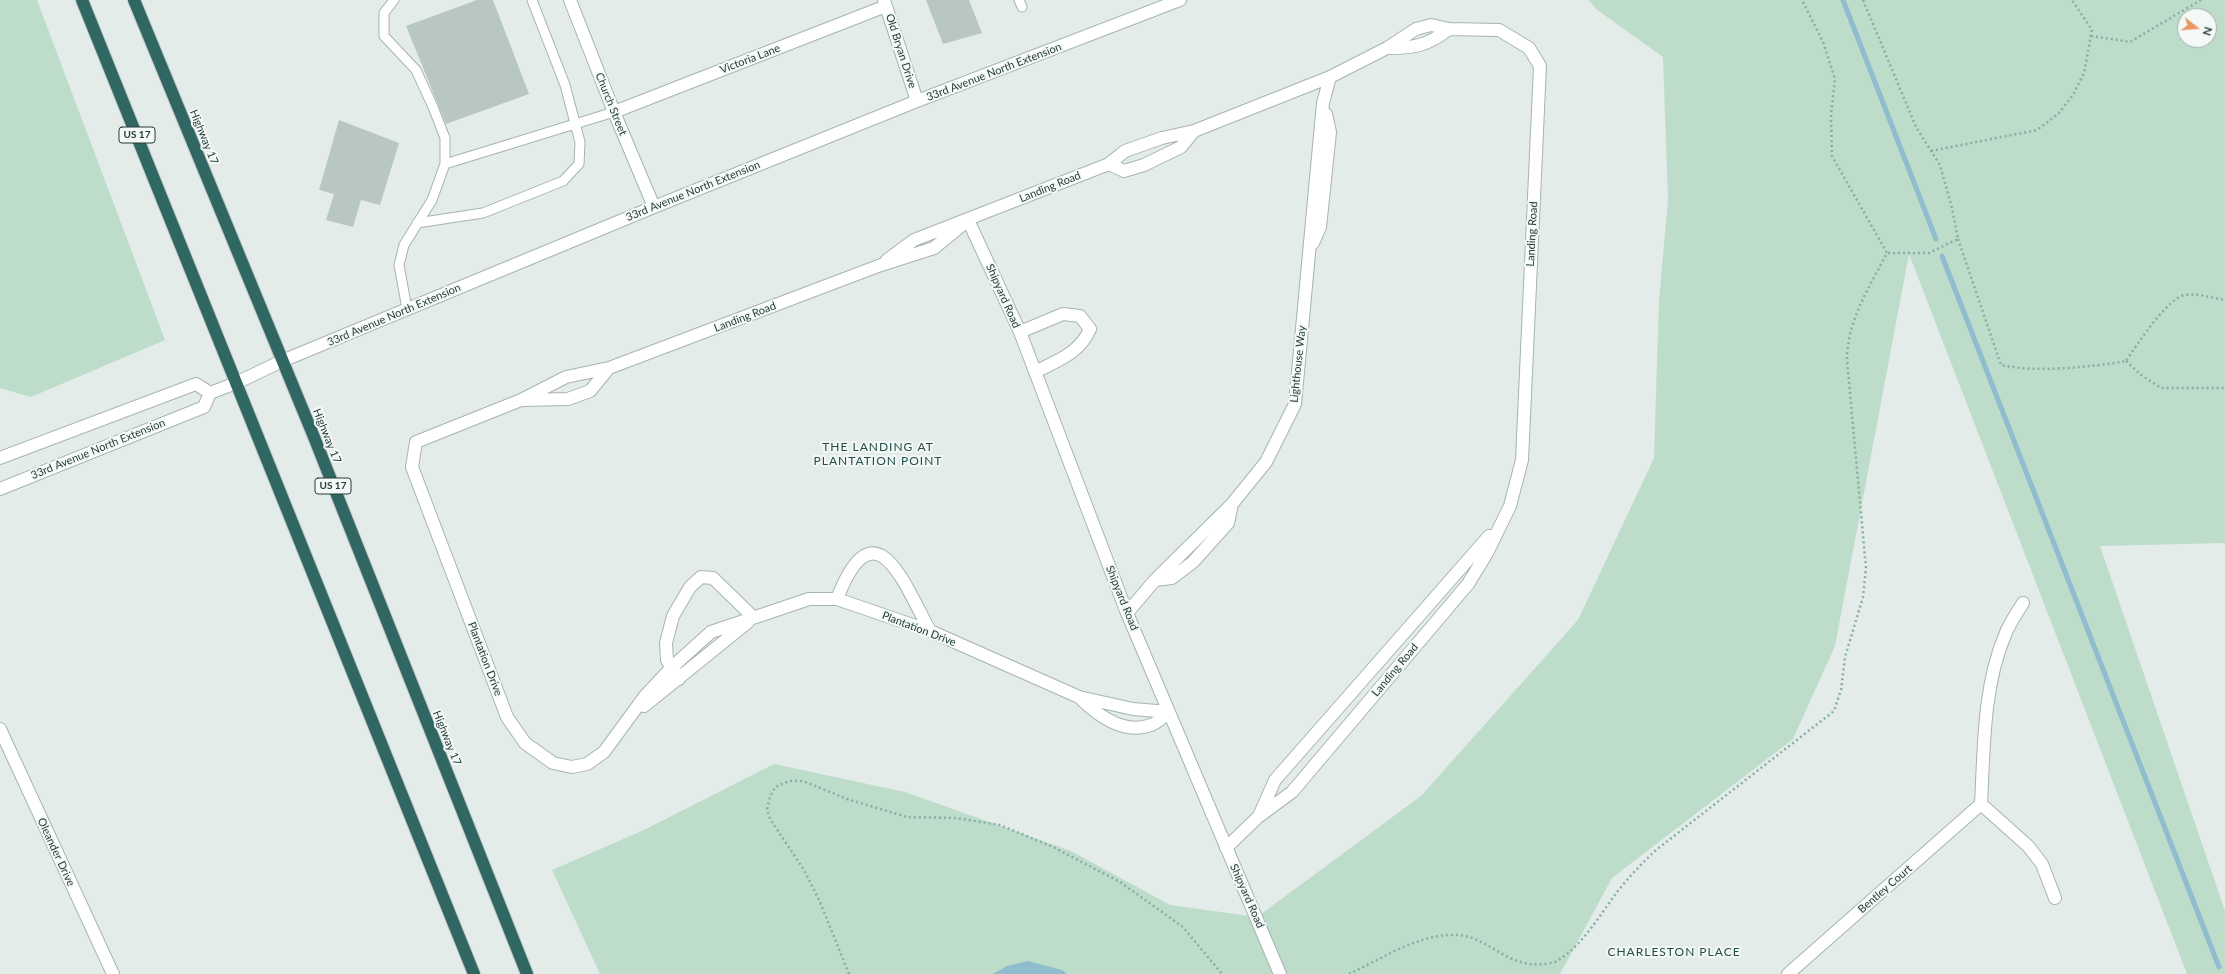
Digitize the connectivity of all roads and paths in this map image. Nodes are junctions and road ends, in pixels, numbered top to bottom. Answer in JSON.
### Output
{"nodes":[{"id":1,"x":82,"y":0,"type":"edge"},
{"id":2,"x":134,"y":0,"type":"edge"},
{"id":3,"x":394,"y":0,"type":"edge"},
{"id":4,"x":532,"y":0,"type":"edge"},
{"id":5,"x":570,"y":0,"type":"edge"},
{"id":6,"x":1180,"y":0,"type":"edge"},
{"id":7,"x":1802,"y":0,"type":"edge"},
{"id":8,"x":1863,"y":0,"type":"edge"},
{"id":9,"x":2072,"y":0,"type":"edge"},
{"id":10,"x":2201,"y":0,"type":"edge"},
{"id":11,"x":885,"y":3,"type":"edge"},
{"id":12,"x":1449,"y":29,"type":"junction"},
{"id":13,"x":2091,"y":36,"type":"junction"},
{"id":14,"x":1387,"y":48,"type":"junction"},
{"id":15,"x":1330,"y":77,"type":"junction"},
{"id":16,"x":917,"y":101,"type":"junction"},
{"id":17,"x":614,"y":112,"type":"junction"},
{"id":18,"x":576,"y":124,"type":"junction"},
{"id":19,"x":1194,"y":131,"type":"junction"},
{"id":20,"x":1931,"y":151,"type":"junction"},
{"id":21,"x":445,"y":164,"type":"junction"},
{"id":22,"x":1109,"y":164,"type":"junction"},
{"id":23,"x":654,"y":207,"type":"junction"},
{"id":24,"x":968,"y":220,"type":"junction"},
{"id":25,"x":418,"y":223,"type":"junction"},
{"id":26,"x":1958,"y":239,"type":"junction"},
{"id":27,"x":1887,"y":253,"type":"junction"},
{"id":28,"x":2225,"y":300,"type":"edge"},
{"id":29,"x":407,"y":309,"type":"junction"},
{"id":30,"x":1020,"y":332,"type":"junction"},
{"id":31,"x":282,"y":361,"type":"junction"},
{"id":32,"x":2126,"y":361,"type":"junction"},
{"id":33,"x":609,"y":368,"type":"junction"},
{"id":34,"x":1035,"y":372,"type":"junction"},
{"id":35,"x":236,"y":383,"type":"junction"},
{"id":36,"x":2225,"y":388,"type":"edge"},
{"id":37,"x":210,"y":393,"type":"junction"},
{"id":38,"x":521,"y":400,"type":"junction"},
{"id":39,"x":416,"y":442,"type":"joint"},
{"id":40,"x":0,"y":458,"type":"edge"},
{"id":41,"x":0,"y":489,"type":"edge"},
{"id":42,"x":1510,"y":506,"type":"junction"},
{"id":43,"x":837,"y":599,"type":"junction"},
{"id":44,"x":2023,"y":603,"type":"dead end"},
{"id":45,"x":1127,"y":613,"type":"junction"},
{"id":46,"x":753,"y":617,"type":"junction"},
{"id":47,"x":930,"y":631,"type":"junction"},
{"id":48,"x":671,"y":668,"type":"junction"},
{"id":49,"x":679,"y":679,"type":"junction"},
{"id":50,"x":1355,"y":689,"type":"junction"},
{"id":51,"x":1079,"y":697,"type":"junction"},
{"id":52,"x":1368,"y":702,"type":"junction"},
{"id":53,"x":1169,"y":712,"type":"junction"},
{"id":54,"x":632,"y":715,"type":"junction"},
{"id":55,"x":0,"y":729,"type":"edge"},
{"id":56,"x":1981,"y":804,"type":"junction"},
{"id":57,"x":1258,"y":817,"type":"junction"},
{"id":58,"x":1226,"y":848,"type":"junction"},
{"id":59,"x":2055,"y":898,"type":"dead end"},
{"id":60,"x":1489,"y":952,"type":"dead end"},
{"id":61,"x":1539,"y":970,"type":"dead end"},
{"id":62,"x":113,"y":974,"type":"edge"},
{"id":63,"x":474,"y":974,"type":"edge"},
{"id":64,"x":527,"y":974,"type":"edge"},
{"id":65,"x":849,"y":974,"type":"edge"},
{"id":66,"x":1222,"y":974,"type":"edge"},
{"id":67,"x":1280,"y":974,"type":"edge"},
{"id":68,"x":1349,"y":974,"type":"edge"},
{"id":69,"x":1788,"y":974,"type":"edge"}],
"edges":[{"from":1,"to":35,"type":"highway","number":"US 17"},
{"from":2,"to":31,"type":"highway","name":"Highway 17","number":"US 17"},
{"from":3,"to":21,"type":"lane"},
{"from":4,"to":18,"type":"lane"},
{"from":5,"to":17,"type":"street","name":"Church Street"},
{"from":6,"to":16,"type":"street","name":"33rd Avenue North Extension"},
{"from":7,"to":27,"type":"path"},
{"from":8,"to":20,"type":"path"},
{"from":9,"to":13,"type":"path"},
{"from":10,"to":13,"type":"path"},
{"from":11,"to":16,"type":"street","name":"Old Bryan Drive"},
{"from":11,"to":17,"type":"street","name":"Victoria Lane"},
{"from":12,"to":14,"type":"street","name":"Landing Road"},
{"from":12,"to":14,"type":"street","name":"Landing Road"},
{"from":12,"to":42,"type":"street","name":"Landing Road"},
{"from":13,"to":20,"type":"path"},
{"from":14,"to":15,"type":"street","name":"Landing Road"},
{"from":15,"to":19,"type":"street","name":"Landing Road"},
{"from":15,"to":45,"type":"street","name":"Lighthouse Way"},
{"from":16,"to":23,"type":"street","name":"33rd Avenue North Extension"},
{"from":17,"to":18,"type":"lane"},
{"from":17,"to":23,"type":"street","name":"Church Street"},
{"from":18,"to":21,"type":"lane"},
{"from":18,"to":25,"type":"lane"},
{"from":19,"to":22,"type":"street","name":"Landing Road"},
{"from":19,"to":22,"type":"street","name":"Landing Road"},
{"from":20,"to":26,"type":"path"},
{"from":21,"to":25,"type":"lane"},
{"from":22,"to":24,"type":"street","name":"Landing Road"},
{"from":23,"to":29,"type":"street","name":"33rd Avenue North Extension"},
{"from":24,"to":30,"type":"street","name":"Shipyard Road"},
{"from":24,"to":33,"type":"street","name":"Landing Road"},
{"from":25,"to":29,"type":"lane"},
{"from":26,"to":27,"type":"path"},
{"from":26,"to":32,"type":"path"},
{"from":27,"to":61,"type":"path"},
{"from":28,"to":32,"type":"path"},
{"from":29,"to":31,"type":"street","name":"33rd Avenue North Extension"},
{"from":30,"to":34,"type":"street","name":"Shipyard Road"},
{"from":30,"to":34,"type":"street"},
{"from":31,"to":35,"type":"street","name":"33rd Avenue North Extension"},
{"from":31,"to":64,"type":"highway","name":"Highway 17","number":"US 17"},
{"from":32,"to":36,"type":"path"},
{"from":33,"to":38,"type":"street","name":"Landing Road"},
{"from":33,"to":38,"type":"street","name":"Landing Road"},
{"from":34,"to":45,"type":"street","name":"Shipyard Road"},
{"from":35,"to":37,"type":"street","name":"33rd Avenue North Extension"},
{"from":35,"to":63,"type":"highway","number":"US 17"},
{"from":37,"to":40,"type":"street"},
{"from":37,"to":41,"type":"street","name":"33rd Avenue North Extension"},
{"from":38,"to":39,"type":"street","name":"Landing Road"},
{"from":39,"to":54,"type":"street","name":"Plantation Drive"},
{"from":42,"to":50,"type":"street","name":"Landing Road"},
{"from":42,"to":52,"type":"street","name":"Landing Road"},
{"from":43,"to":46,"type":"street","name":"Plantation Drive"},
{"from":43,"to":47,"type":"street","name":"Plantation Drive"},
{"from":43,"to":47,"type":"street"},
{"from":44,"to":56,"type":"street"},
{"from":45,"to":53,"type":"street","name":"Shipyard Road"},
{"from":46,"to":48,"type":"street","name":"Plantation Drive"},
{"from":46,"to":48,"type":"street"},
{"from":46,"to":49,"type":"street","name":"Plantation Drive"},
{"from":47,"to":51,"type":"street","name":"Plantation Drive"},
{"from":48,"to":49,"type":"street"},
{"from":48,"to":54,"type":"street","name":"Plantation Drive"},
{"from":49,"to":54,"type":"street","name":"Plantation Drive"},
{"from":50,"to":52,"type":"street"},
{"from":50,"to":57,"type":"street","name":"Landing Road"},
{"from":51,"to":53,"type":"street","name":"Plantation Drive"},
{"from":51,"to":53,"type":"street","name":"Plantation Drive"},
{"from":52,"to":57,"type":"street","name":"Landing Road"},
{"from":53,"to":58,"type":"street","name":"Shipyard Road"},
{"from":55,"to":62,"type":"street","name":"Oleander Drive"},
{"from":56,"to":59,"type":"street"},
{"from":56,"to":69,"type":"street","name":"Bentley Court"},
{"from":57,"to":58,"type":"street","name":"Landing Road"},
{"from":58,"to":67,"type":"street","name":"Shipyard Road"},
{"from":60,"to":68,"type":"path"},
{"from":65,"to":66,"type":"path"}]}
